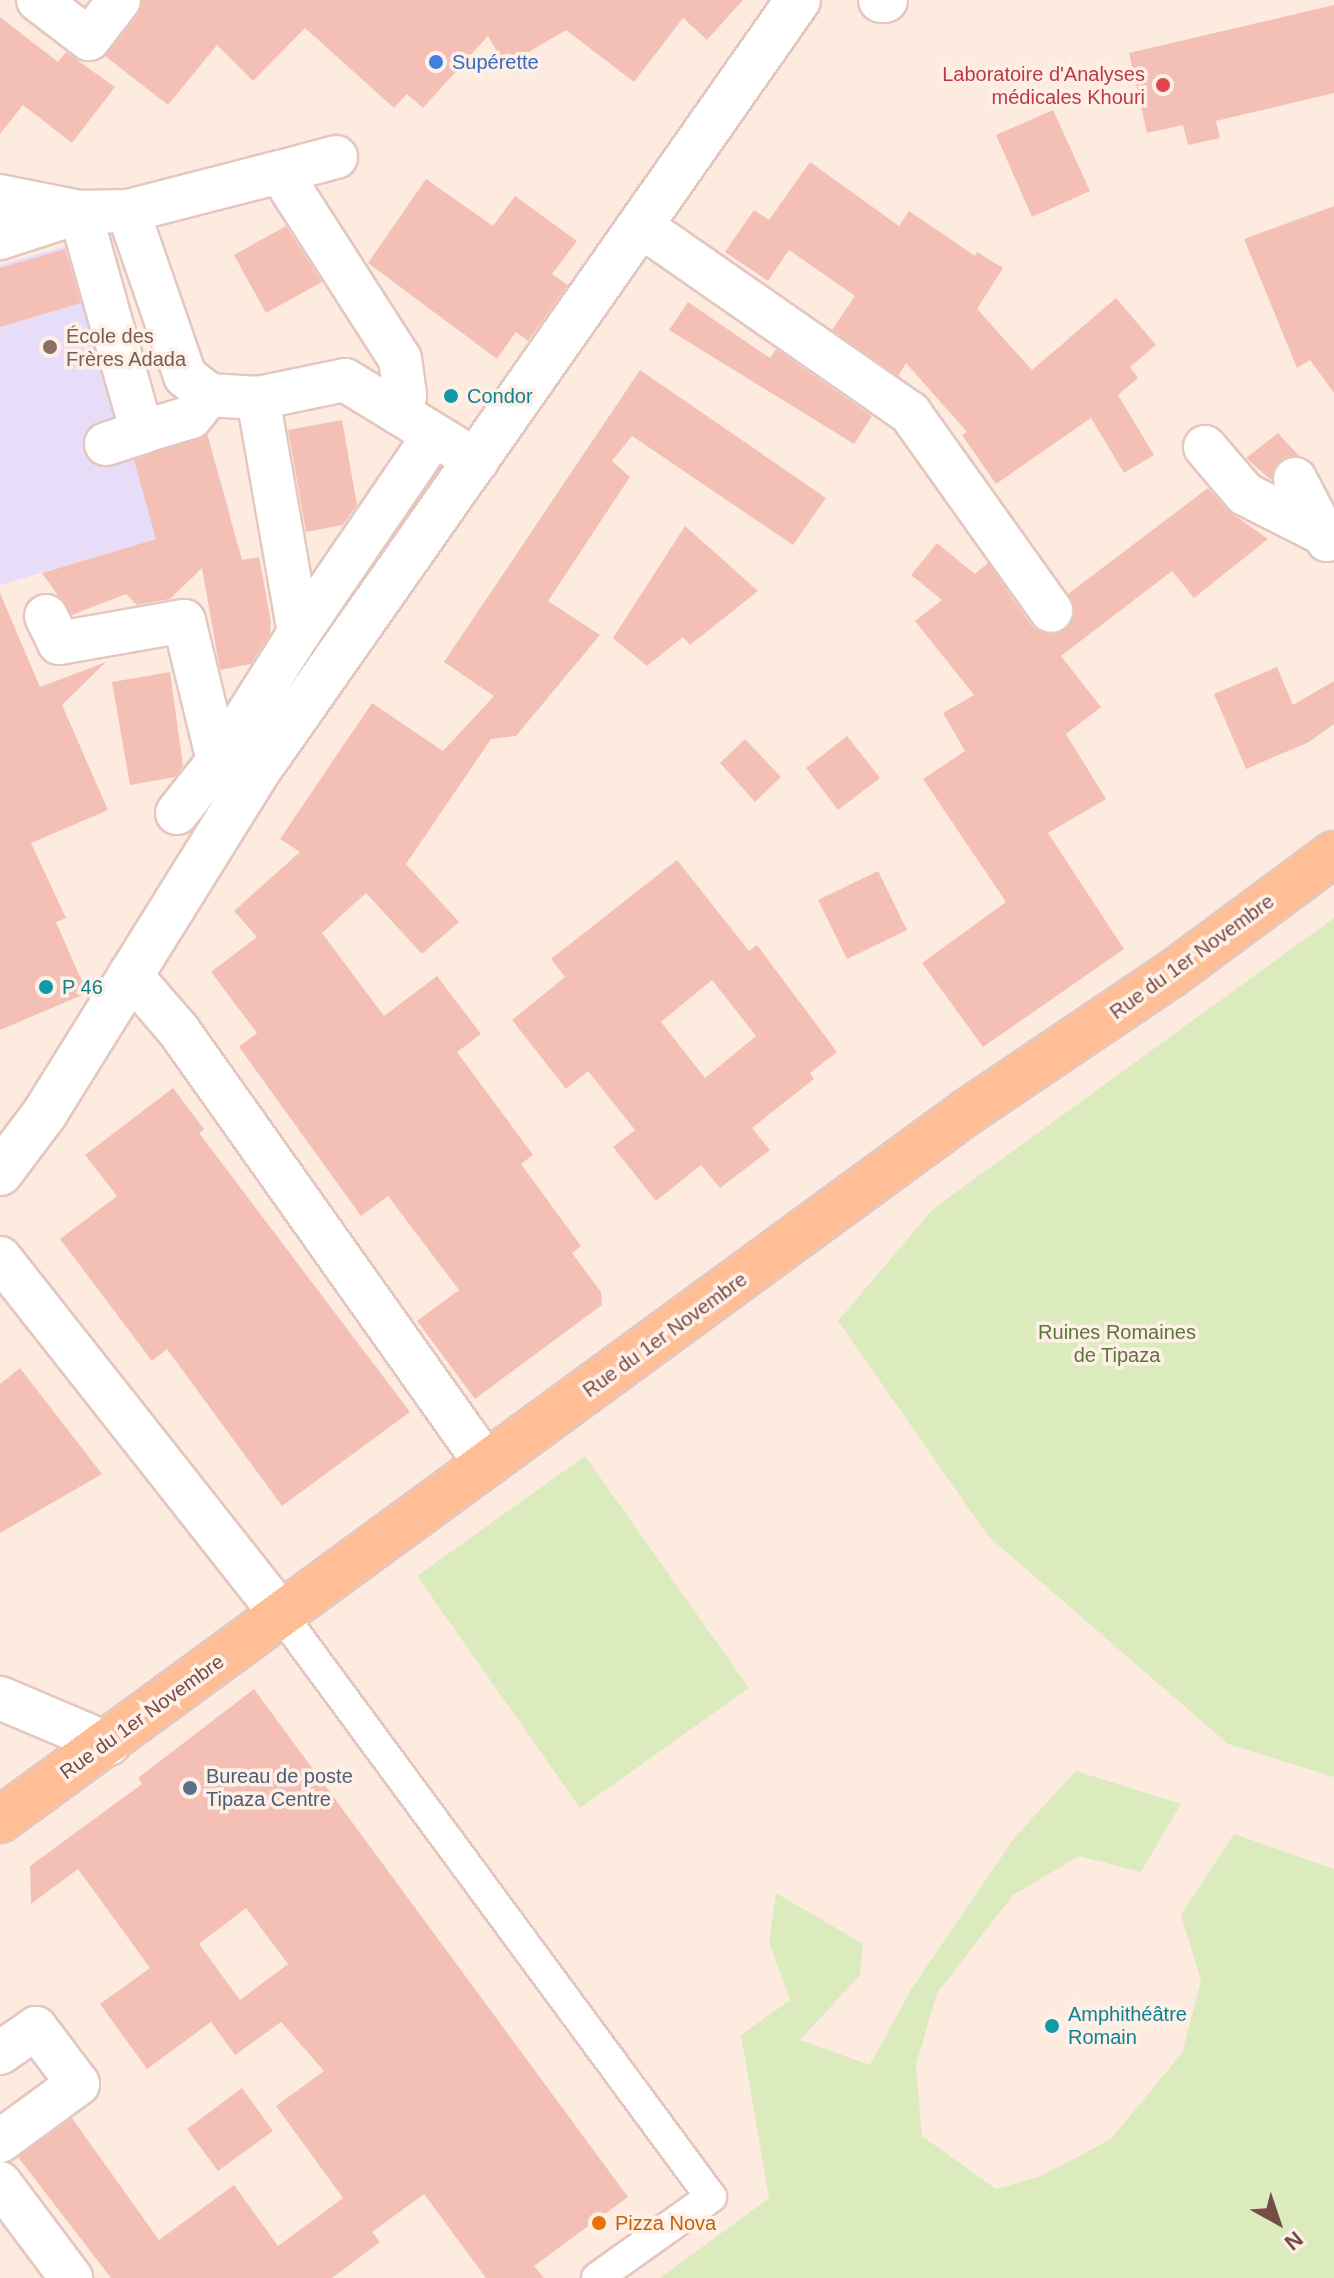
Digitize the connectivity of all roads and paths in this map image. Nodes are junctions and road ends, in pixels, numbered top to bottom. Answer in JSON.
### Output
{"nodes":[{"id":1,"x":38,"y":0,"type":"edge"},
{"id":2,"x":119,"y":0,"type":"edge"},
{"id":3,"x":798,"y":0,"type":"edge"},
{"id":4,"x":336,"y":157,"type":"dead end"},
{"id":5,"x":280,"y":172,"type":"junction"},
{"id":6,"x":0,"y":196,"type":"edge"},
{"id":7,"x":128,"y":211,"type":"junction"},
{"id":8,"x":80,"y":212,"type":"junction"},
{"id":9,"x":641,"y":226,"type":"junction"},
{"id":10,"x":0,"y":238,"type":"edge"},
{"id":11,"x":209,"y":395,"type":"junction"},
{"id":12,"x":258,"y":398,"type":"junction"},
{"id":13,"x":399,"y":413,"type":"junction"},
{"id":14,"x":434,"y":435,"type":"junction"},
{"id":15,"x":1205,"y":447,"type":"dead end"},
{"id":16,"x":477,"y":461,"type":"junction"},
{"id":17,"x":1295,"y":479,"type":"dead end"},
{"id":18,"x":1329,"y":543,"type":"edge"},
{"id":19,"x":1051,"y":611,"type":"dead end"},
{"id":20,"x":46,"y":616,"type":"dead end"},
{"id":21,"x":299,"y":633,"type":"junction"},
{"id":22,"x":218,"y":761,"type":"junction"},
{"id":23,"x":177,"y":813,"type":"dead end"},
{"id":24,"x":1334,"y":854,"type":"edge"},
{"id":25,"x":130,"y":974,"type":"junction"},
{"id":26,"x":0,"y":1173,"type":"edge"},
{"id":27,"x":0,"y":1258,"type":"edge"},
{"id":28,"x":486,"y":1464,"type":"junction"},
{"id":29,"x":281,"y":1614,"type":"junction"},
{"id":30,"x":0,"y":1698,"type":"edge"},
{"id":31,"x":109,"y":1744,"type":"junction"},
{"id":32,"x":0,"y":1820,"type":"edge"},
{"id":33,"x":0,"y":2053,"type":"edge"},
{"id":34,"x":5,"y":2127,"type":"edge"},
{"id":35,"x":0,"y":2183,"type":"edge"},
{"id":36,"x":71,"y":2278,"type":"edge"},
{"id":37,"x":597,"y":2278,"type":"edge"}],
"edges":[{"from":1,"to":2,"type":"street"},
{"from":3,"to":9,"type":"main road"},
{"from":4,"to":5,"type":"street"},
{"from":5,"to":7,"type":"street"},
{"from":5,"to":13,"type":"street"},
{"from":6,"to":8,"type":"street"},
{"from":7,"to":8,"type":"street"},
{"from":7,"to":11,"type":"street"},
{"from":8,"to":10,"type":"street"},
{"from":8,"to":11,"type":"street"},
{"from":9,"to":16,"type":"main road"},
{"from":9,"to":19,"type":"street"},
{"from":11,"to":12,"type":"street"},
{"from":12,"to":13,"type":"street"},
{"from":12,"to":21,"type":"street"},
{"from":13,"to":14,"type":"street"},
{"from":14,"to":16,"type":"street"},
{"from":14,"to":21,"type":"street"},
{"from":15,"to":18,"type":"street"},
{"from":16,"to":25,"type":"main road"},
{"from":17,"to":18,"type":"street"},
{"from":20,"to":22,"type":"street"},
{"from":21,"to":22,"type":"street"},
{"from":22,"to":23,"type":"street"},
{"from":24,"to":28,"type":"main road","name":"Rue du 1er Novembre"},
{"from":25,"to":26,"type":"main road"},
{"from":25,"to":28,"type":"street"},
{"from":27,"to":29,"type":"street"},
{"from":28,"to":29,"type":"main road","name":"Rue du 1er Novembre"},
{"from":29,"to":31,"type":"main road","name":"Rue du 1er Novembre"},
{"from":29,"to":37,"type":"street"},
{"from":30,"to":31,"type":"street"},
{"from":31,"to":32,"type":"main road","name":"Rue du 1er Novembre"},
{"from":33,"to":34,"type":"street"},
{"from":35,"to":36,"type":"street"}]}
